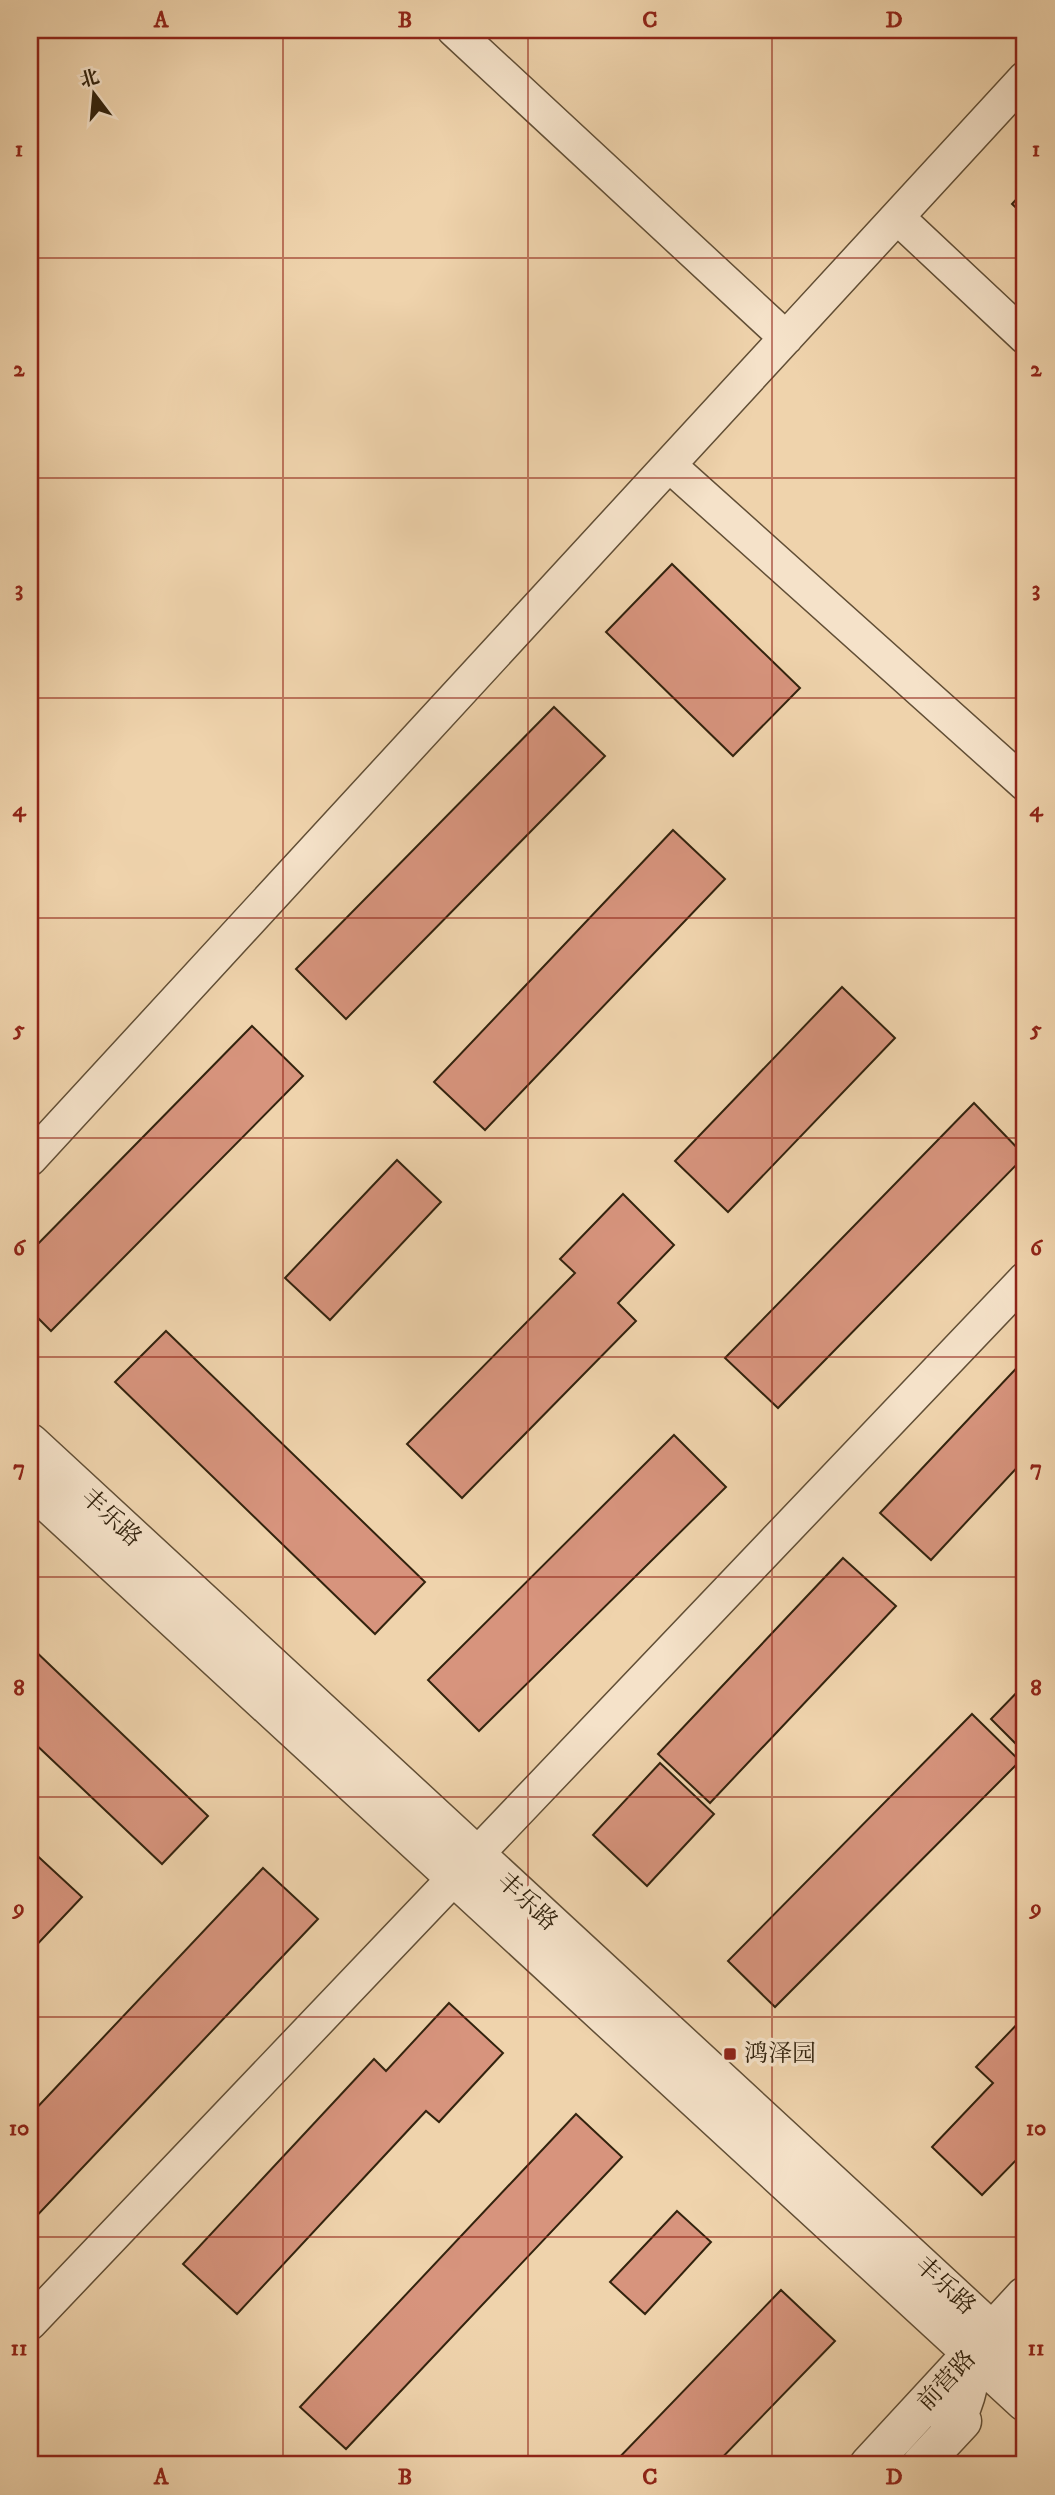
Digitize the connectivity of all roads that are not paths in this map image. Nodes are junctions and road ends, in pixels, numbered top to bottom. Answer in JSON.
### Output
{"nodes":[{"id":1,"x":454,"y":30,"type":"edge"},
{"id":2,"x":1025,"y":78,"type":"edge"},
{"id":3,"x":897,"y":217,"type":"junction"},
{"id":4,"x":1025,"y":337,"type":"edge"},
{"id":5,"x":786,"y":338,"type":"junction"},
{"id":6,"x":669,"y":465,"type":"junction"},
{"id":7,"x":1025,"y":784,"type":"edge"},
{"id":8,"x":30,"y":1159,"type":"edge"},
{"id":9,"x":1025,"y":1279,"type":"edge"},
{"id":10,"x":30,"y":1443,"type":"edge"},
{"id":11,"x":30,"y":1486,"type":"edge"},
{"id":12,"x":465,"y":1865,"type":"junction"},
{"id":13,"x":928,"y":2292,"type":"junction"},
{"id":14,"x":1025,"y":2296,"type":"edge"},
{"id":15,"x":30,"y":2323,"type":"edge"},
{"id":16,"x":976,"y":2348,"type":"junction"},
{"id":17,"x":1020,"y":2371,"type":"edge"},
{"id":18,"x":919,"y":2411,"type":"junction"},
{"id":19,"x":934,"y":2452,"type":"edge"},
{"id":20,"x":869,"y":2465,"type":"edge"}],
"edges":[{"from":1,"to":5,"type":"street"},
{"from":2,"to":3,"type":"street"},
{"from":3,"to":4,"type":"street"},
{"from":3,"to":5,"type":"street"},
{"from":5,"to":6,"type":"street"},
{"from":6,"to":7,"type":"street"},
{"from":6,"to":8,"type":"street"},
{"from":9,"to":12,"type":"street"},
{"from":10,"to":12,"type":"street","name":"丰乐路"},
{"from":11,"to":12,"type":"street","name":"丰乐路"},
{"from":12,"to":13,"type":"street","name":"丰乐路"},
{"from":12,"to":15,"type":"street"},
{"from":13,"to":16,"type":"street"},
{"from":13,"to":18,"type":"street"},
{"from":14,"to":16,"type":"street","name":"前营路"},
{"from":16,"to":17,"type":"street","name":"丰乐路"},
{"from":16,"to":18,"type":"street","name":"前营路"},
{"from":16,"to":19,"type":"street"},
{"from":17,"to":19,"type":"street","name":"前营路"},
{"from":18,"to":20,"type":"street","name":"前营路"}]}
